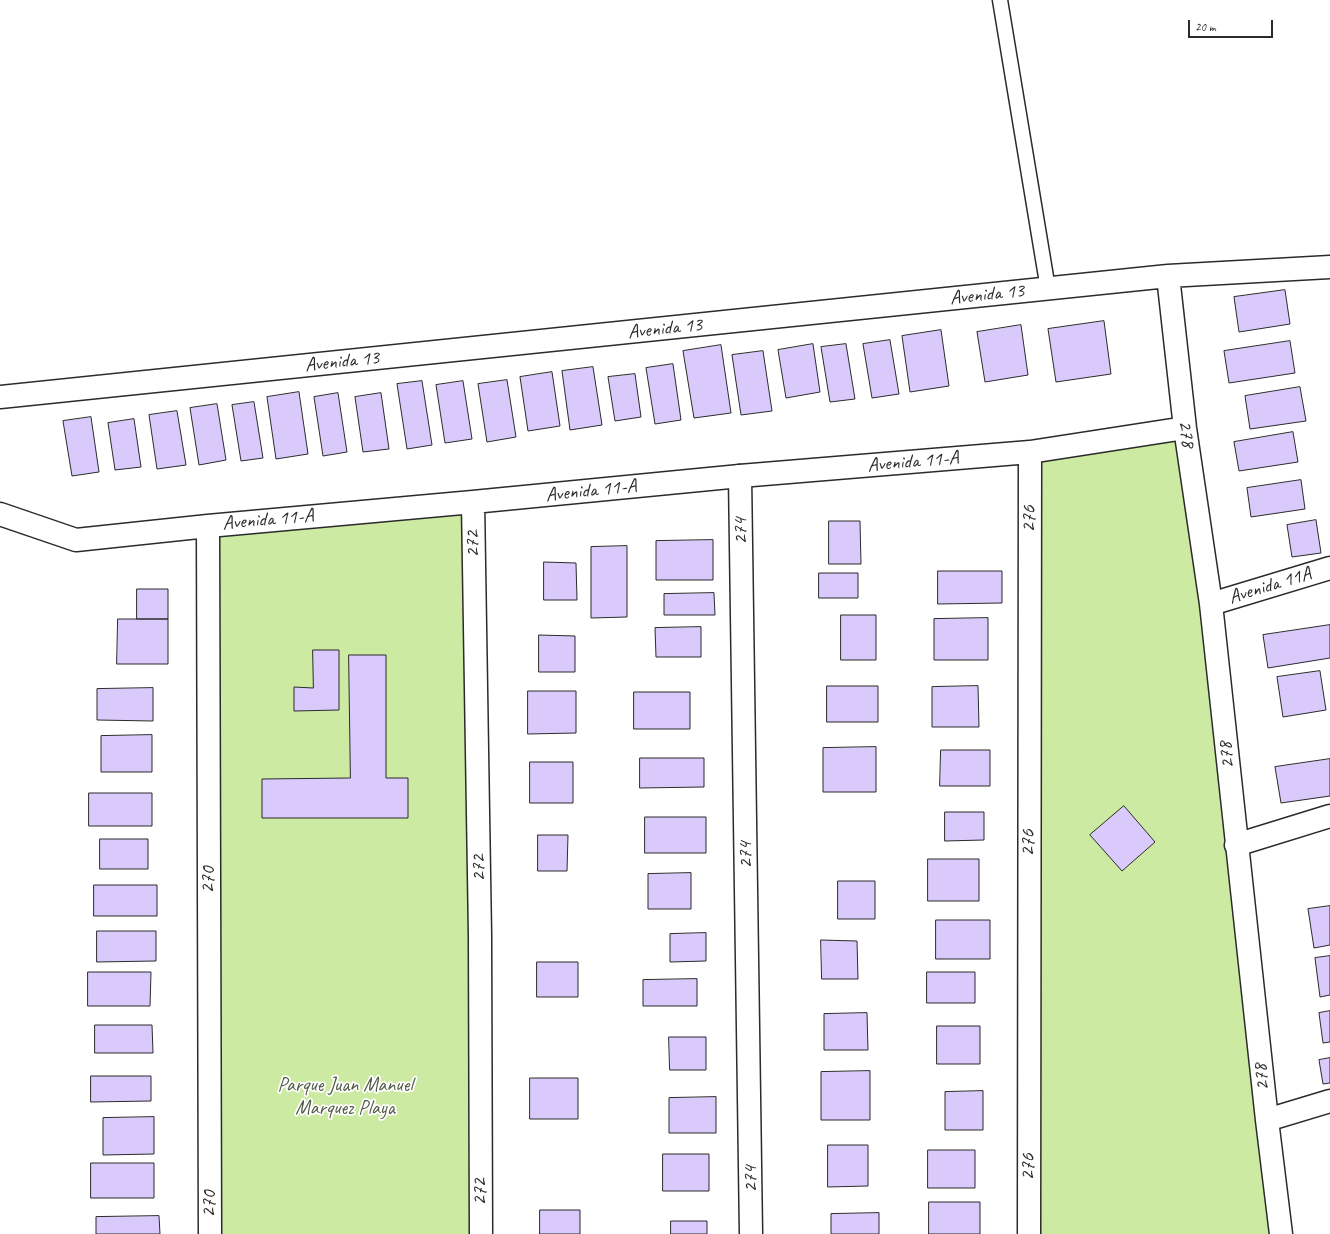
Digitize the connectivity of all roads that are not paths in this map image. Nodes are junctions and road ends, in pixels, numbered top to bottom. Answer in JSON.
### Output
{"nodes":[{"id":1,"x":1000,"y":0,"type":"edge"},
{"id":2,"x":1330,"y":267,"type":"edge"},
{"id":3,"x":1168,"y":276,"type":"junction"},
{"id":4,"x":1048,"y":289,"type":"junction"},
{"id":5,"x":0,"y":397,"type":"edge"},
{"id":6,"x":1185,"y":428,"type":"junction"},
{"id":7,"x":1030,"y":452,"type":"junction"},
{"id":8,"x":740,"y":476,"type":"junction"},
{"id":9,"x":473,"y":502,"type":"junction"},
{"id":10,"x":0,"y":514,"type":"edge"},
{"id":11,"x":208,"y":526,"type":"junction"},
{"id":12,"x":1330,"y":568,"type":"edge"},
{"id":13,"x":1211,"y":604,"type":"junction"},
{"id":14,"x":1330,"y":816,"type":"edge"},
{"id":15,"x":1236,"y":845,"type":"junction"},
{"id":16,"x":1330,"y":1101,"type":"edge"},
{"id":17,"x":1267,"y":1120,"type":"junction"},
{"id":18,"x":210,"y":1234,"type":"edge"},
{"id":19,"x":481,"y":1234,"type":"edge"},
{"id":20,"x":751,"y":1234,"type":"edge"},
{"id":21,"x":1029,"y":1234,"type":"edge"},
{"id":22,"x":1281,"y":1234,"type":"edge"}],
"edges":[{"from":1,"to":4,"type":"lane"},
{"from":2,"to":3,"type":"street","name":"Avenida 13"},
{"from":3,"to":4,"type":"street","name":"Avenida 13"},
{"from":3,"to":6,"type":"street","name":"278"},
{"from":4,"to":5,"type":"street","name":"Avenida 13"},
{"from":6,"to":7,"type":"street","name":"Avenida 11-A"},
{"from":6,"to":13,"type":"street","name":"278"},
{"from":7,"to":8,"type":"street","name":"Avenida 11-A"},
{"from":7,"to":21,"type":"street","name":"276"},
{"from":8,"to":9,"type":"street","name":"Avenida 11-A"},
{"from":8,"to":20,"type":"street","name":"274"},
{"from":9,"to":11,"type":"street","name":"Avenida 11-A"},
{"from":9,"to":19,"type":"street","name":"272"},
{"from":10,"to":11,"type":"street","name":"Avenida 11-A"},
{"from":11,"to":18,"type":"street","name":"270"},
{"from":12,"to":13,"type":"street","name":"Avenida 11A"},
{"from":13,"to":15,"type":"street","name":"278"},
{"from":14,"to":15,"type":"street"},
{"from":15,"to":17,"type":"street","name":"278"},
{"from":16,"to":17,"type":"street"},
{"from":17,"to":22,"type":"street","name":"278"}]}
